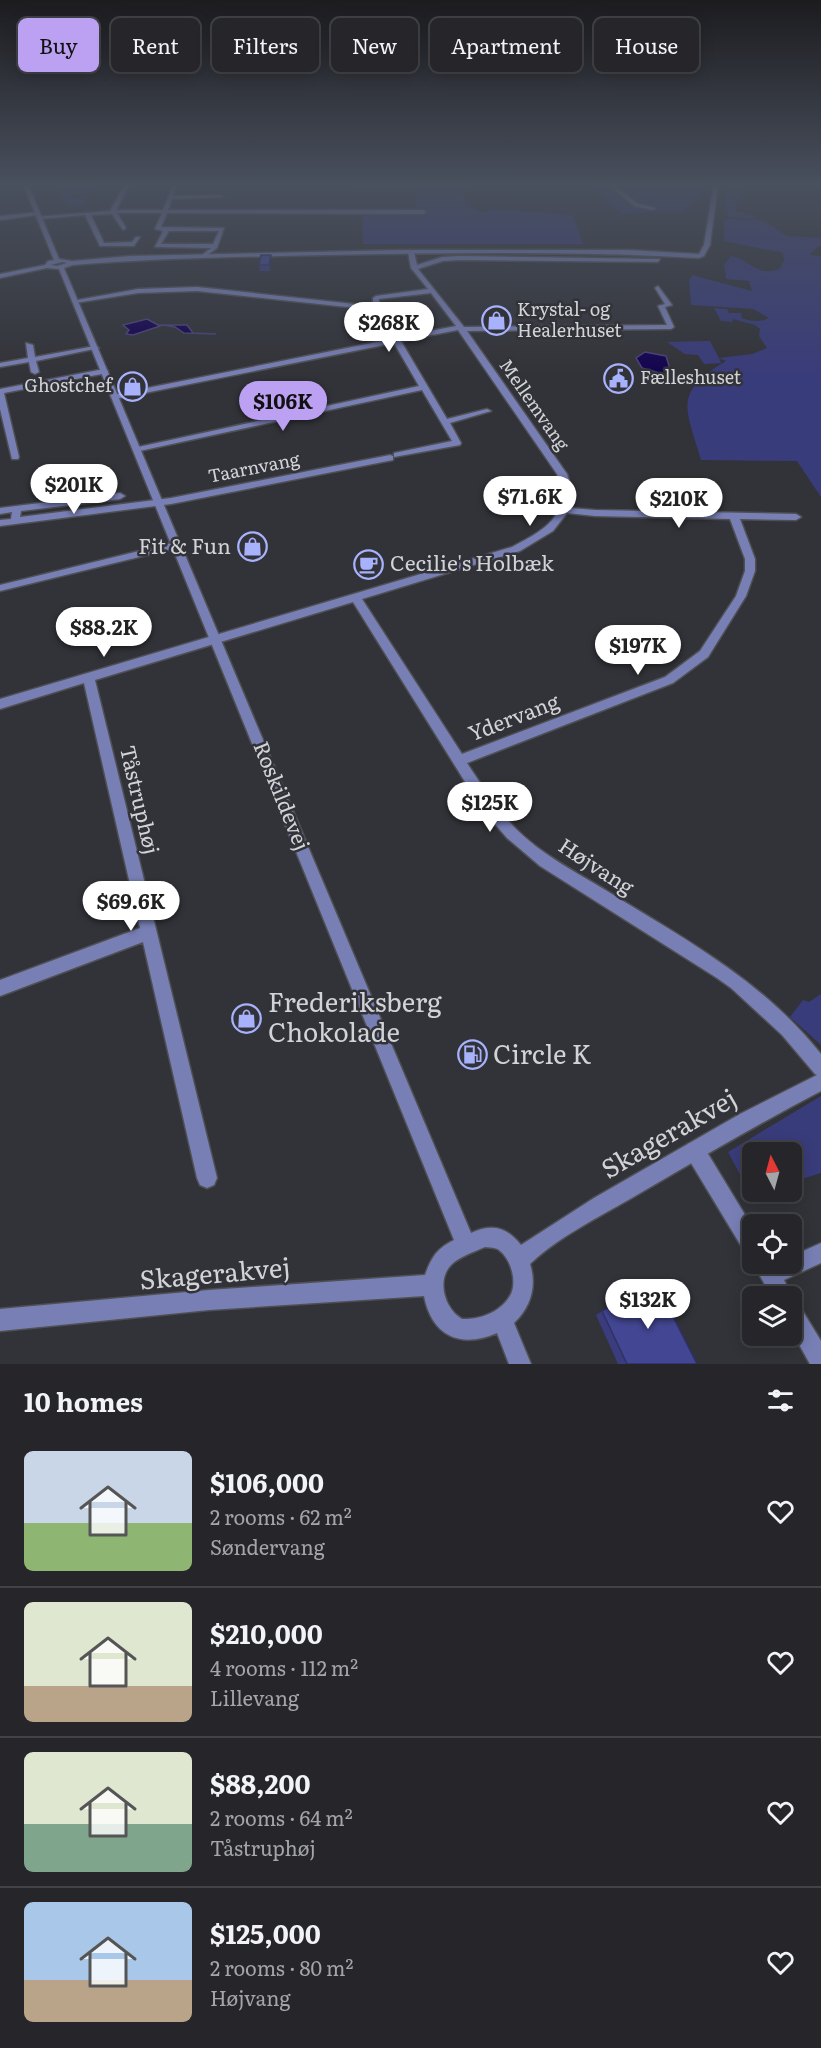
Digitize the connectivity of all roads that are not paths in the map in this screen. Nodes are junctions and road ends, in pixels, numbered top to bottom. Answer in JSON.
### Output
{"nodes":[{"id":1,"x":52,"y":248,"type":"edge"},
{"id":2,"x":213,"y":248,"type":"edge"},
{"id":3,"x":705,"y":248,"type":"edge"},
{"id":4,"x":411,"y":252,"type":"junction"},
{"id":5,"x":206,"y":255,"type":"junction"},
{"id":6,"x":653,"y":261,"type":"dead end"},
{"id":7,"x":59,"y":264,"type":"junction"},
{"id":8,"x":414,"y":268,"type":"junction"},
{"id":9,"x":0,"y":276,"type":"edge"},
{"id":10,"x":658,"y":288,"type":"dead end"},
{"id":11,"x":431,"y":291,"type":"junction"},
{"id":12,"x":75,"y":301,"type":"junction"},
{"id":13,"x":377,"y":308,"type":"junction"},
{"id":14,"x":461,"y":328,"type":"junction"},
{"id":15,"x":396,"y":340,"type":"junction"},
{"id":16,"x":29,"y":345,"type":"dead end"},
{"id":17,"x":95,"y":348,"type":"junction"},
{"id":18,"x":33,"y":359,"type":"junction"},
{"id":19,"x":2,"y":365,"type":"dead end"},
{"id":20,"x":104,"y":371,"type":"junction"},
{"id":21,"x":35,"y":372,"type":"dead end"},
{"id":22,"x":424,"y":387,"type":"junction"},
{"id":23,"x":0,"y":392,"type":"edge"},
{"id":24,"x":115,"y":397,"type":"junction"},
{"id":25,"x":487,"y":411,"type":"dead end"},
{"id":26,"x":445,"y":422,"type":"junction"},
{"id":27,"x":5,"y":433,"type":"edge"},
{"id":28,"x":138,"y":450,"type":"junction"},
{"id":29,"x":15,"y":457,"type":"dead end"},
{"id":30,"x":120,"y":496,"type":"dead end"},
{"id":31,"x":159,"y":502,"type":"junction"},
{"id":32,"x":17,"y":509,"type":"junction"},
{"id":33,"x":565,"y":510,"type":"junction"},
{"id":34,"x":0,"y":511,"type":"edge"},
{"id":35,"x":734,"y":516,"type":"junction"},
{"id":36,"x":796,"y":518,"type":"dead end"},
{"id":37,"x":15,"y":521,"type":"junction"},
{"id":38,"x":0,"y":523,"type":"edge"},
{"id":39,"x":176,"y":546,"type":"junction"},
{"id":40,"x":0,"y":588,"type":"edge"},
{"id":41,"x":356,"y":597,"type":"junction"},
{"id":42,"x":216,"y":639,"type":"junction"},
{"id":43,"x":89,"y":678,"type":"junction"},
{"id":44,"x":0,"y":704,"type":"edge"},
{"id":45,"x":458,"y":761,"type":"junction"},
{"id":46,"x":149,"y":932,"type":"junction"},
{"id":47,"x":0,"y":988,"type":"edge"},
{"id":48,"x":821,"y":1068,"type":"edge"},
{"id":49,"x":821,"y":1082,"type":"edge"},
{"id":50,"x":694,"y":1151,"type":"junction"},
{"id":51,"x":207,"y":1178,"type":"dead end"},
{"id":52,"x":742,"y":1229,"type":"edge"},
{"id":53,"x":466,"y":1245,"type":"junction"},
{"id":54,"x":821,"y":1253,"type":"edge"},
{"id":55,"x":802,"y":1259,"type":"edge"},
{"id":56,"x":519,"y":1260,"type":"junction"},
{"id":57,"x":434,"y":1285,"type":"junction"},
{"id":58,"x":501,"y":1318,"type":"junction"},
{"id":59,"x":0,"y":1320,"type":"edge"},
{"id":60,"x":802,"y":1329,"type":"edge"},
{"id":61,"x":821,"y":1362,"type":"edge"},
{"id":62,"x":520,"y":1364,"type":"edge"}],
"edges":[{"from":1,"to":7,"type":"street","name":"Roskildevej"},
{"from":2,"to":5,"type":"street"},
{"from":3,"to":4,"type":"street"},
{"from":4,"to":5,"type":"street"},
{"from":4,"to":8,"type":"street","name":"Mellemvang"},
{"from":5,"to":7,"type":"street"},
{"from":6,"to":8,"type":"street"},
{"from":7,"to":9,"type":"street"},
{"from":7,"to":12,"type":"street","name":"Roskildevej"},
{"from":8,"to":11,"type":"street","name":"Mellemvang"},
{"from":10,"to":14,"type":"street"},
{"from":11,"to":13,"type":"street"},
{"from":11,"to":14,"type":"street","name":"Mellemvang"},
{"from":12,"to":13,"type":"street"},
{"from":12,"to":17,"type":"street","name":"Roskildevej"},
{"from":13,"to":15,"type":"street"},
{"from":14,"to":15,"type":"street"},
{"from":14,"to":33,"type":"street","name":"Mellemvang"},
{"from":15,"to":22,"type":"street"},
{"from":15,"to":24,"type":"street"},
{"from":16,"to":18,"type":"street"},
{"from":17,"to":18,"type":"street"},
{"from":17,"to":20,"type":"street","name":"Roskildevej"},
{"from":18,"to":19,"type":"street"},
{"from":18,"to":21,"type":"street"},
{"from":20,"to":23,"type":"street"},
{"from":20,"to":24,"type":"street","name":"Roskildevej"},
{"from":22,"to":26,"type":"street"},
{"from":22,"to":28,"type":"street"},
{"from":23,"to":27,"type":"street"},
{"from":24,"to":28,"type":"street","name":"Roskildevej"},
{"from":25,"to":26,"type":"street"},
{"from":26,"to":31,"type":"street","name":"Taarnvang"},
{"from":27,"to":29,"type":"street"},
{"from":28,"to":31,"type":"street","name":"Roskildevej"},
{"from":30,"to":32,"type":"street"},
{"from":31,"to":37,"type":"street","name":"Taarnvang"},
{"from":31,"to":39,"type":"street","name":"Roskildevej"},
{"from":32,"to":34,"type":"street"},
{"from":32,"to":37,"type":"street"},
{"from":33,"to":35,"type":"street"},
{"from":33,"to":41,"type":"street"},
{"from":35,"to":36,"type":"street"},
{"from":35,"to":45,"type":"street","name":"Ydervang"},
{"from":37,"to":38,"type":"street","name":"Taarnvang"},
{"from":39,"to":40,"type":"street"},
{"from":39,"to":42,"type":"street","name":"Roskildevej"},
{"from":41,"to":42,"type":"street"},
{"from":41,"to":45,"type":"street","name":"Højvang"},
{"from":42,"to":43,"type":"street"},
{"from":42,"to":53,"type":"street","name":"Roskildevej"},
{"from":43,"to":44,"type":"street"},
{"from":43,"to":46,"type":"street","name":"Tåstruphøj"},
{"from":45,"to":48,"type":"street","name":"Højvang"},
{"from":46,"to":47,"type":"street"},
{"from":46,"to":51,"type":"street","name":"Tåstruphøj"},
{"from":49,"to":50,"type":"street","name":"Skagerakvej"},
{"from":50,"to":52,"type":"street"},
{"from":50,"to":56,"type":"street","name":"Skagerakvej"},
{"from":53,"to":56,"type":"street"},
{"from":53,"to":57,"type":"street"},
{"from":54,"to":55,"type":"street"},
{"from":56,"to":58,"type":"street"},
{"from":57,"to":58,"type":"street"},
{"from":57,"to":59,"type":"street","name":"Skagerakvej"},
{"from":58,"to":62,"type":"street"},
{"from":60,"to":61,"type":"street"}]}
